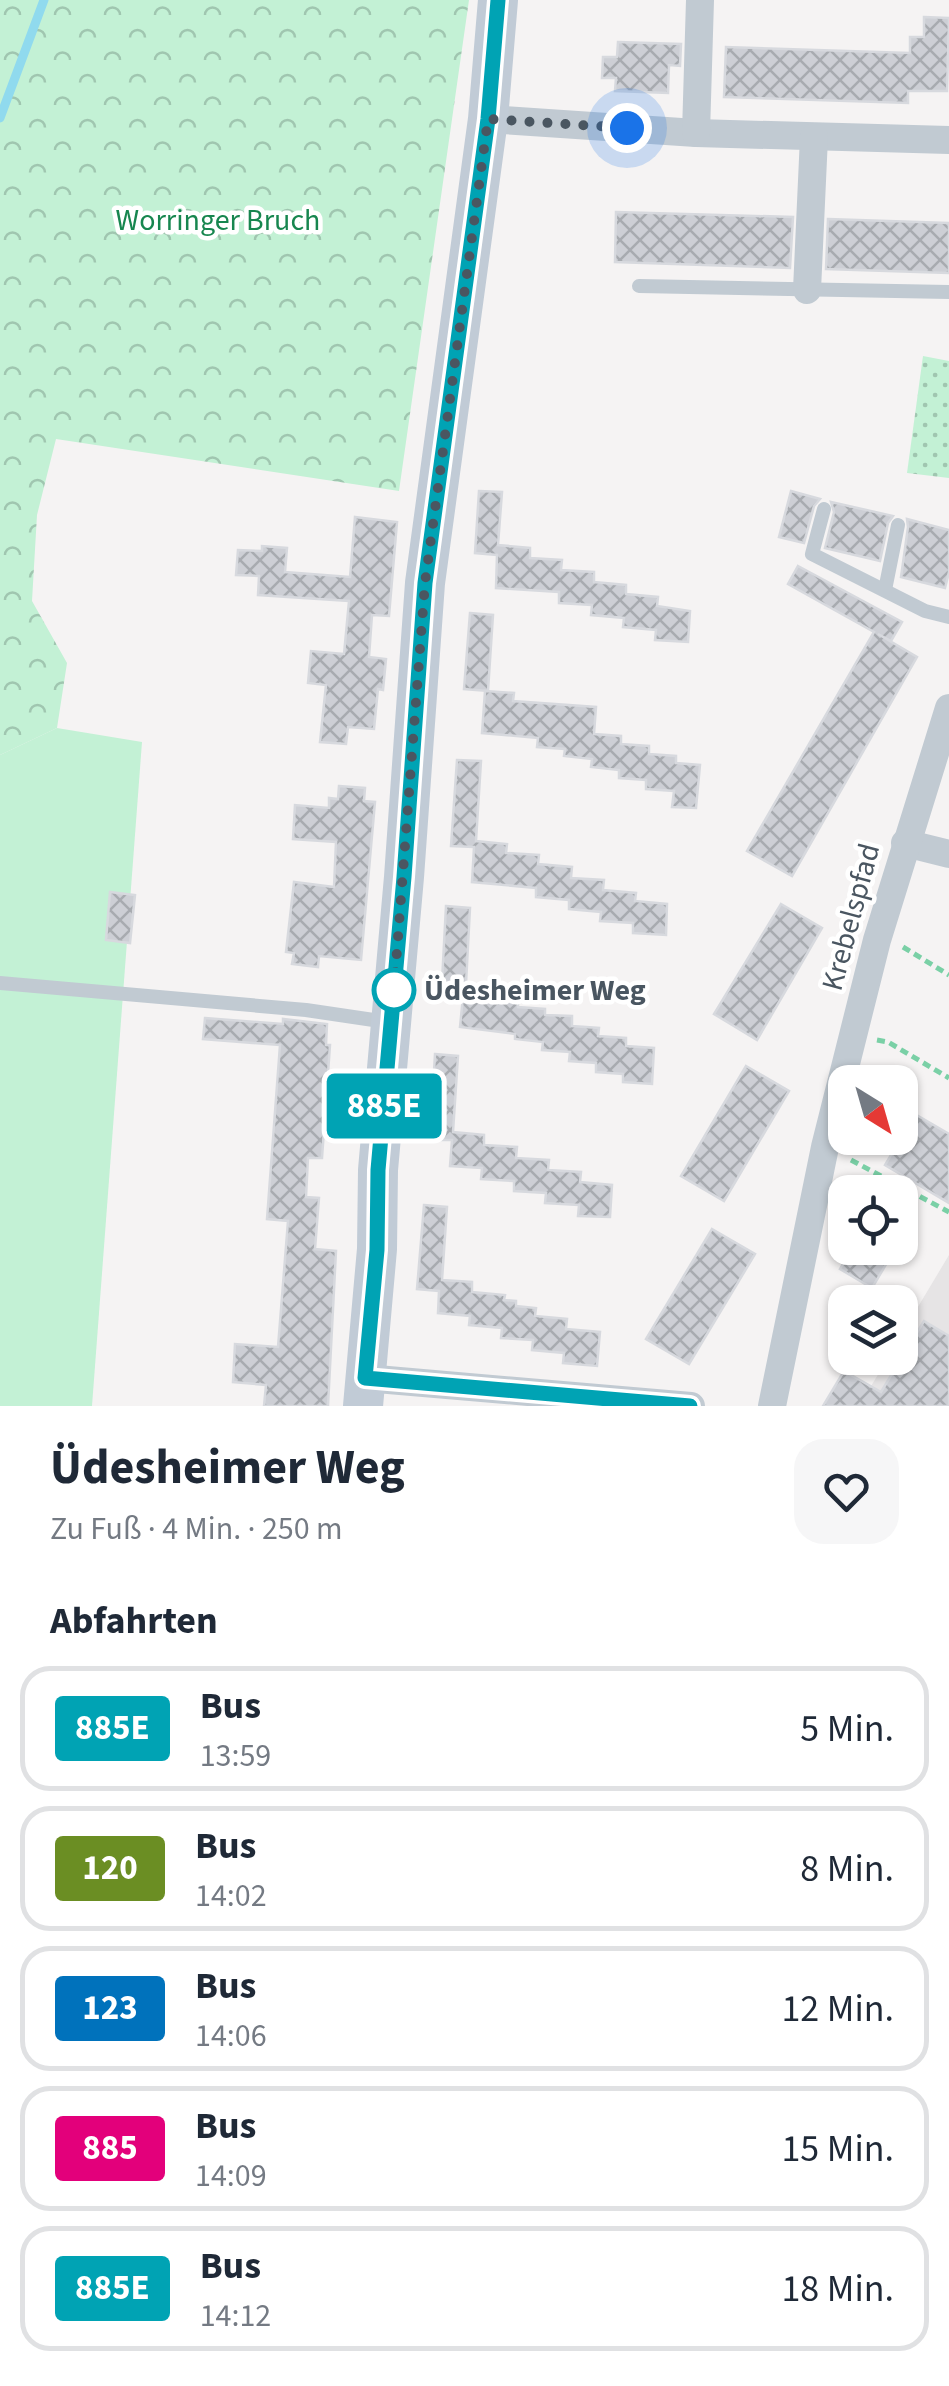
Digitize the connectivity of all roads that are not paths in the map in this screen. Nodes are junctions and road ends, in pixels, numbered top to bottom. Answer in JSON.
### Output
{"nodes":[{"id":1,"x":498,"y":0,"type":"edge"},
{"id":2,"x":700,"y":0,"type":"edge"},
{"id":3,"x":488,"y":119,"type":"junction"},
{"id":4,"x":696,"y":133,"type":"junction"},
{"id":5,"x":814,"y":137,"type":"junction"},
{"id":6,"x":949,"y":140,"type":"edge"},
{"id":7,"x":640,"y":286,"type":"dead end"},
{"id":8,"x":807,"y":290,"type":"junction"},
{"id":9,"x":949,"y":292,"type":"edge"},
{"id":10,"x":824,"y":510,"type":"dead end"},
{"id":11,"x":898,"y":526,"type":"dead end"},
{"id":12,"x":885,"y":590,"type":"junction"},
{"id":13,"x":949,"y":617,"type":"edge"},
{"id":14,"x":949,"y":708,"type":"edge"},
{"id":15,"x":906,"y":844,"type":"junction"},
{"id":16,"x":949,"y":854,"type":"edge"},
{"id":17,"x":0,"y":983,"type":"edge"},
{"id":18,"x":391,"y":1022,"type":"junction"},
{"id":19,"x":364,"y":1392,"type":"edge"},
{"id":20,"x":691,"y":1406,"type":"edge"},
{"id":21,"x":772,"y":1406,"type":"edge"}],
"edges":[{"from":1,"to":3,"type":"main road"},
{"from":2,"to":4,"type":"street"},
{"from":3,"to":4,"type":"street"},
{"from":3,"to":18,"type":"main road"},
{"from":4,"to":5,"type":"street"},
{"from":5,"to":6,"type":"street"},
{"from":5,"to":8,"type":"street"},
{"from":7,"to":8,"type":"lane"},
{"from":8,"to":9,"type":"lane"},
{"from":10,"to":12,"type":"lane"},
{"from":11,"to":12,"type":"lane"},
{"from":12,"to":13,"type":"lane"},
{"from":14,"to":15,"type":"street","name":"Krebelspfad"},
{"from":15,"to":16,"type":"street"},
{"from":15,"to":21,"type":"street","name":"Krebelspfad"},
{"from":17,"to":18,"type":"lane"},
{"from":18,"to":19,"type":"main road"},
{"from":19,"to":20,"type":"street"}]}
